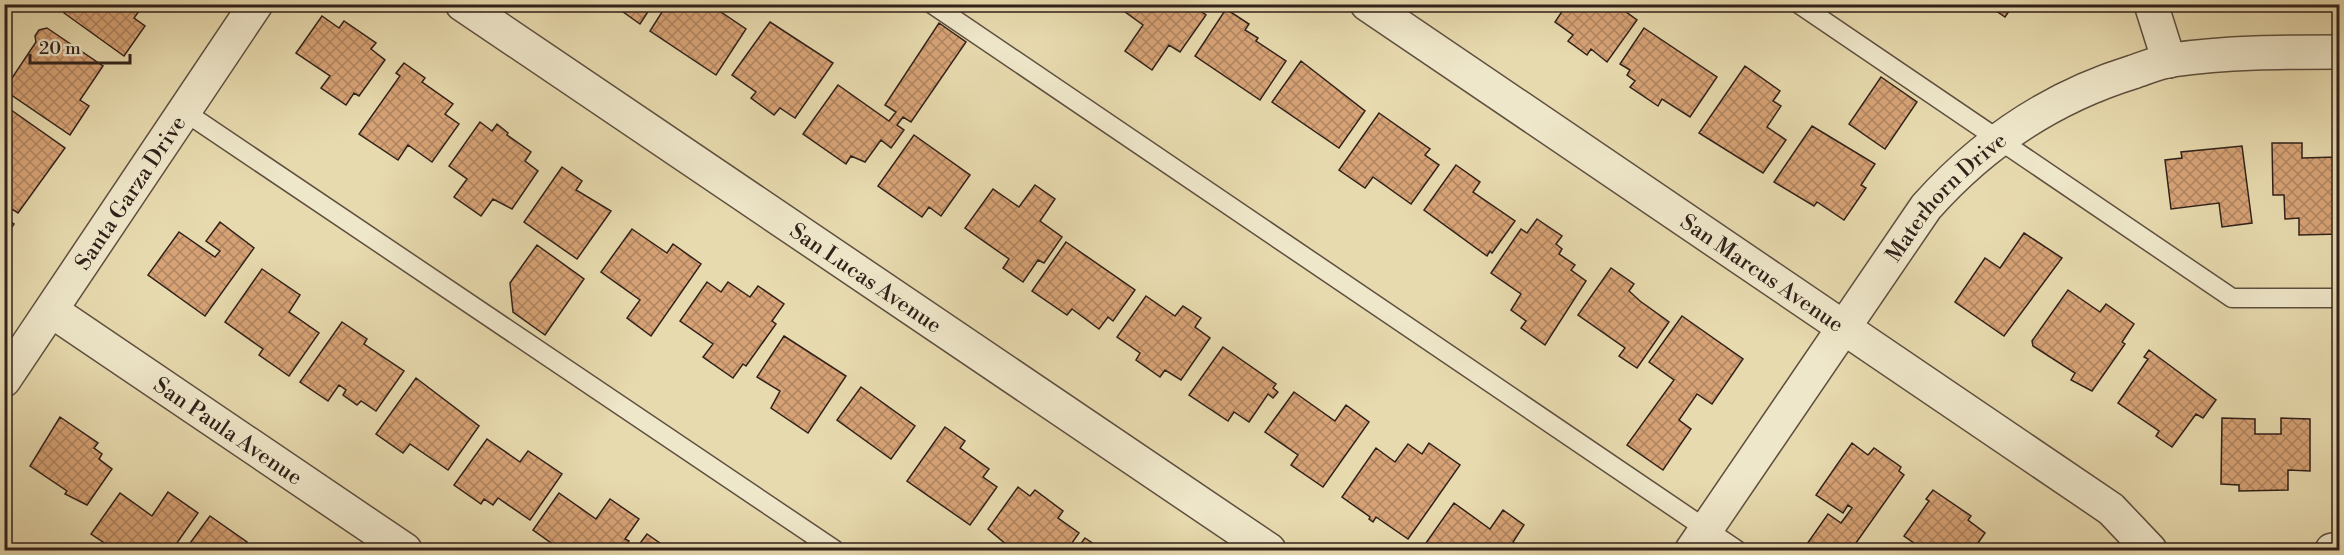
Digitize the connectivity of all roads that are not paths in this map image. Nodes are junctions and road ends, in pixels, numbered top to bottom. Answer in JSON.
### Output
{"nodes":[{"id":1,"x":256,"y":4,"type":"edge"},
{"id":2,"x":462,"y":4,"type":"edge"},
{"id":3,"x":933,"y":4,"type":"edge"},
{"id":4,"x":1367,"y":4,"type":"edge"},
{"id":5,"x":1798,"y":4,"type":"edge"},
{"id":6,"x":2151,"y":4,"type":"edge"},
{"id":7,"x":2340,"y":52,"type":"edge"},
{"id":8,"x":2169,"y":61,"type":"junction"},
{"id":9,"x":185,"y":112,"type":"junction"},
{"id":10,"x":1997,"y":139,"type":"junction"},
{"id":11,"x":2340,"y":298,"type":"edge"},
{"id":12,"x":52,"y":311,"type":"junction"},
{"id":13,"x":1843,"y":327,"type":"junction"},
{"id":14,"x":4,"y":380,"type":"edge"},
{"id":15,"x":1699,"y":540,"type":"edge"},
{"id":16,"x":2340,"y":549,"type":"edge"},
{"id":17,"x":405,"y":550,"type":"edge"},
{"id":18,"x":836,"y":550,"type":"edge"},
{"id":19,"x":1269,"y":550,"type":"edge"},
{"id":20,"x":1737,"y":550,"type":"edge"},
{"id":21,"x":2150,"y":550,"type":"edge"},
{"id":22,"x":2331,"y":550,"type":"edge"}],
"edges":[{"from":1,"to":9,"type":"street","name":"Santa Garza Drive"},
{"from":2,"to":19,"type":"street","name":"San Lucas Avenue"},
{"from":3,"to":15,"type":"lane"},
{"from":4,"to":13,"type":"street","name":"San Marcus Avenue"},
{"from":5,"to":10,"type":"lane"},
{"from":6,"to":8,"type":"street"},
{"from":7,"to":8,"type":"street","name":"Materhorn Drive"},
{"from":8,"to":10,"type":"street","name":"Materhorn Drive"},
{"from":9,"to":12,"type":"street","name":"Santa Garza Drive"},
{"from":9,"to":18,"type":"lane"},
{"from":10,"to":11,"type":"lane"},
{"from":10,"to":13,"type":"street","name":"Materhorn Drive"},
{"from":12,"to":14,"type":"street","name":"Santa Garza Drive"},
{"from":12,"to":17,"type":"street","name":"San Paula Avenue"},
{"from":13,"to":15,"type":"street","name":"Materhorn Drive"},
{"from":13,"to":21,"type":"street","name":"San Marcus Avenue"},
{"from":15,"to":20,"type":"lane"},
{"from":16,"to":22,"type":"street"}]}
